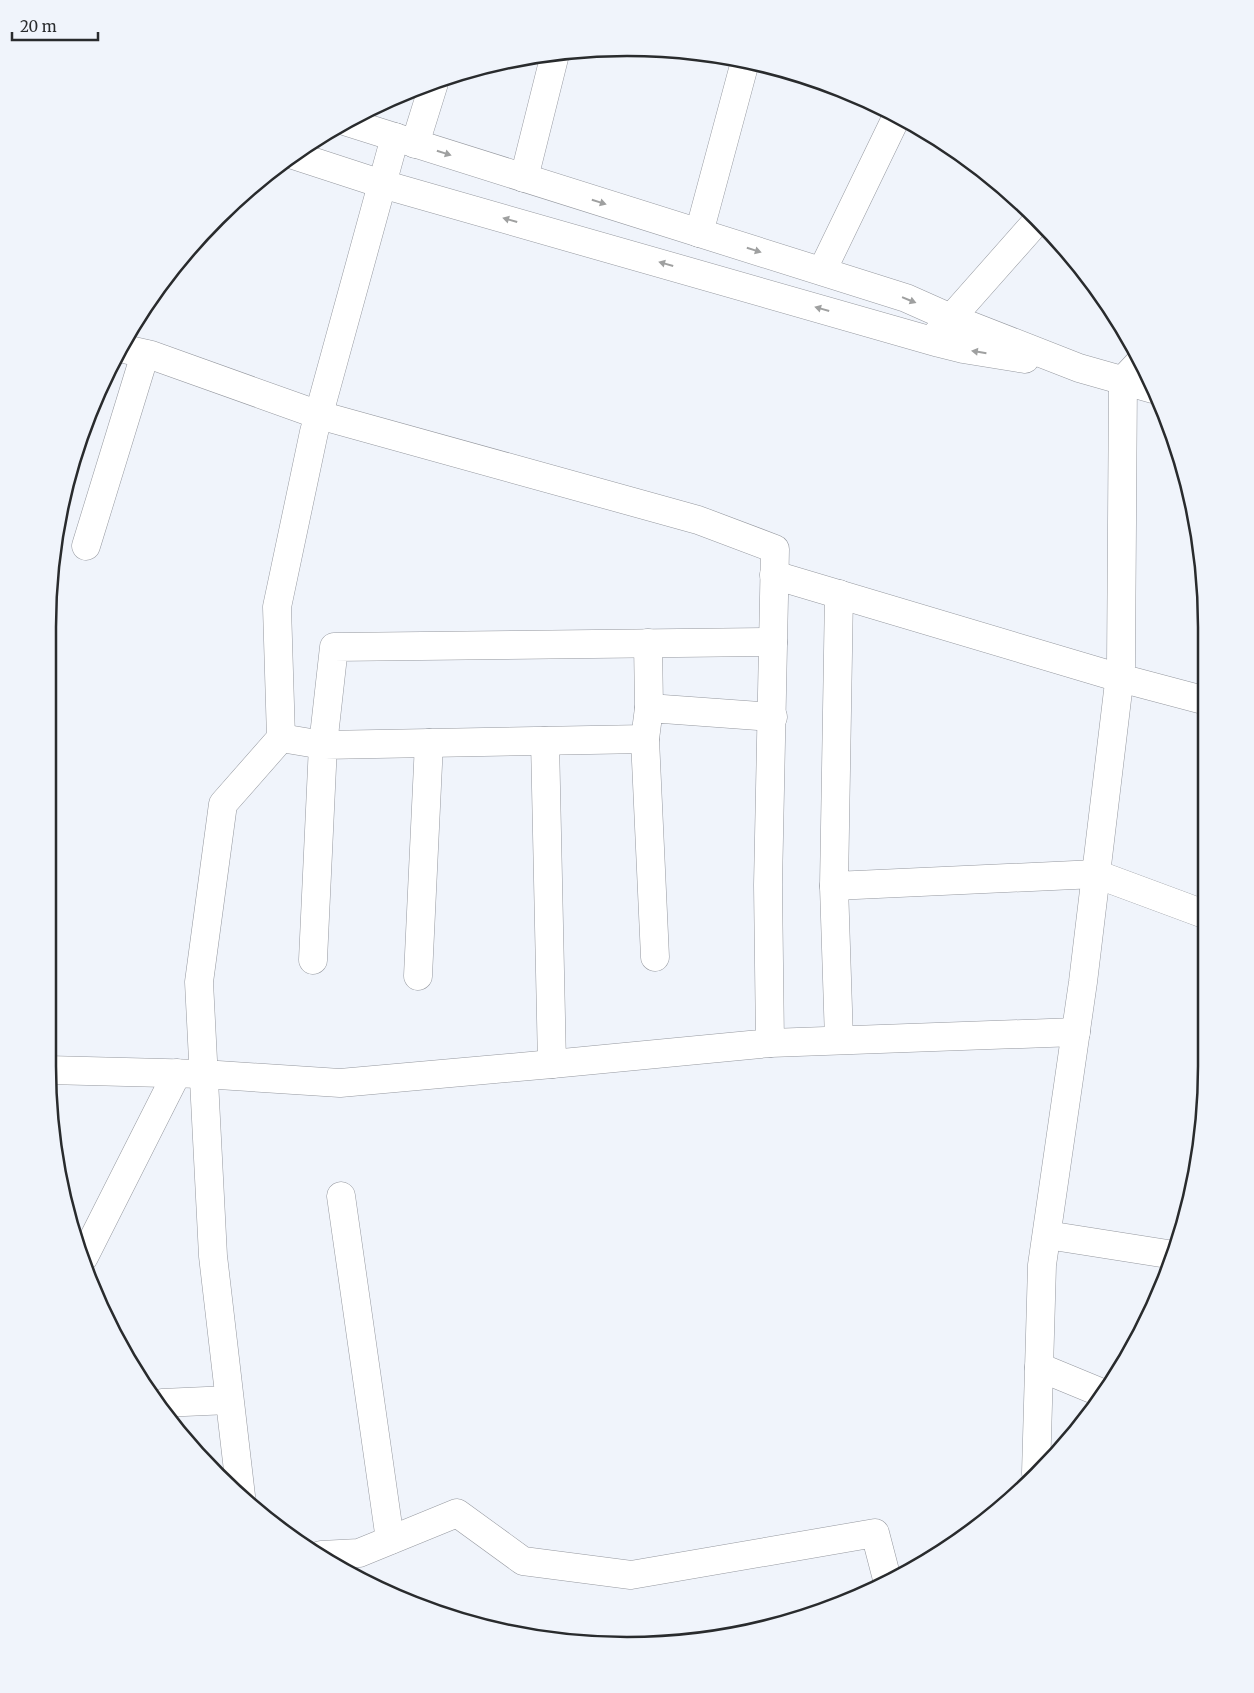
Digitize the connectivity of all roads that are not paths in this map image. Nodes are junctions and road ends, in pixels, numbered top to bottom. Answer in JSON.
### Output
{"nodes":[{"id":1,"x":553,"y":61,"type":"edge"},
{"id":2,"x":743,"y":68,"type":"edge"},
{"id":3,"x":430,"y":92,"type":"edge"},
{"id":4,"x":894,"y":123,"type":"edge"},
{"id":5,"x":357,"y":125,"type":"edge"},
{"id":6,"x":405,"y":140,"type":"junction"},
{"id":7,"x":302,"y":158,"type":"edge"},
{"id":8,"x":524,"y":178,"type":"junction"},
{"id":9,"x":382,"y":184,"type":"junction"},
{"id":10,"x":1033,"y":225,"type":"edge"},
{"id":11,"x":699,"y":233,"type":"junction"},
{"id":12,"x":822,"y":272,"type":"junction"},
{"id":13,"x":951,"y":318,"type":"junction"},
{"id":14,"x":932,"y":341,"type":"junction"},
{"id":15,"x":132,"y":351,"type":"edge"},
{"id":16,"x":1079,"y":368,"type":"junction"},
{"id":17,"x":1130,"y":372,"type":"edge"},
{"id":18,"x":1141,"y":380,"type":"edge"},
{"id":19,"x":319,"y":415,"type":"junction"},
{"id":20,"x":86,"y":546,"type":"dead end"},
{"id":21,"x":774,"y":575,"type":"junction"},
{"id":22,"x":839,"y":594,"type":"junction"},
{"id":23,"x":773,"y":642,"type":"junction"},
{"id":24,"x":648,"y":643,"type":"junction"},
{"id":25,"x":1120,"y":678,"type":"junction"},
{"id":26,"x":1198,"y":699,"type":"edge"},
{"id":27,"x":649,"y":708,"type":"junction"},
{"id":28,"x":772,"y":717,"type":"junction"},
{"id":29,"x":281,"y":738,"type":"junction"},
{"id":30,"x":645,"y":739,"type":"junction"},
{"id":31,"x":545,"y":741,"type":"junction"},
{"id":32,"x":429,"y":743,"type":"junction"},
{"id":33,"x":323,"y":745,"type":"junction"},
{"id":34,"x":1096,"y":874,"type":"junction"},
{"id":35,"x":834,"y":886,"type":"junction"},
{"id":36,"x":1198,"y":912,"type":"edge"},
{"id":37,"x":655,"y":957,"type":"dead end"},
{"id":38,"x":313,"y":960,"type":"dead end"},
{"id":39,"x":418,"y":976,"type":"dead end"},
{"id":40,"x":1076,"y":1032,"type":"junction"},
{"id":41,"x":839,"y":1040,"type":"junction"},
{"id":42,"x":770,"y":1043,"type":"junction"},
{"id":43,"x":552,"y":1064,"type":"junction"},
{"id":44,"x":56,"y":1070,"type":"edge"},
{"id":45,"x":190,"y":1074,"type":"junction"},
{"id":46,"x":342,"y":1196,"type":"dead end"},
{"id":47,"x":1047,"y":1235,"type":"junction"},
{"id":48,"x":88,"y":1251,"type":"edge"},
{"id":49,"x":1165,"y":1254,"type":"edge"},
{"id":50,"x":1039,"y":1368,"type":"junction"},
{"id":51,"x":1096,"y":1391,"type":"edge"},
{"id":52,"x":230,"y":1400,"type":"junction"},
{"id":53,"x":167,"y":1403,"type":"edge"},
{"id":54,"x":1036,"y":1464,"type":"edge"},
{"id":55,"x":239,"y":1484,"type":"edge"},
{"id":56,"x":390,"y":1540,"type":"junction"},
{"id":57,"x":332,"y":1554,"type":"edge"},
{"id":58,"x":886,"y":1574,"type":"edge"}],
"edges":[{"from":1,"to":8,"type":"street"},
{"from":2,"to":11,"type":"street"},
{"from":3,"to":6,"type":"street"},
{"from":4,"to":12,"type":"street"},
{"from":5,"to":6,"type":"street"},
{"from":6,"to":8,"type":"street","one_way":true},
{"from":6,"to":9,"type":"street"},
{"from":7,"to":9,"type":"street"},
{"from":8,"to":11,"type":"street","one_way":true},
{"from":14,"to":9,"type":"street","one_way":true},
{"from":9,"to":19,"type":"street"},
{"from":10,"to":13,"type":"street"},
{"from":11,"to":12,"type":"street","one_way":true},
{"from":12,"to":13,"type":"street","one_way":true},
{"from":13,"to":14,"type":"street"},
{"from":13,"to":16,"type":"street"},
{"from":16,"to":14,"type":"street","one_way":true},
{"from":15,"to":19,"type":"street"},
{"from":15,"to":20,"type":"street"},
{"from":16,"to":17,"type":"street"},
{"from":17,"to":18,"type":"street"},
{"from":17,"to":25,"type":"street"},
{"from":19,"to":21,"type":"street"},
{"from":19,"to":29,"type":"street"},
{"from":21,"to":22,"type":"street"},
{"from":21,"to":23,"type":"street"},
{"from":22,"to":25,"type":"street"},
{"from":22,"to":35,"type":"street"},
{"from":23,"to":24,"type":"street"},
{"from":23,"to":28,"type":"street"},
{"from":24,"to":27,"type":"street"},
{"from":24,"to":33,"type":"street"},
{"from":25,"to":26,"type":"street"},
{"from":25,"to":34,"type":"street"},
{"from":27,"to":28,"type":"street"},
{"from":27,"to":30,"type":"street"},
{"from":28,"to":42,"type":"street"},
{"from":29,"to":33,"type":"street"},
{"from":29,"to":45,"type":"street"},
{"from":30,"to":31,"type":"street"},
{"from":30,"to":37,"type":"street"},
{"from":31,"to":32,"type":"street"},
{"from":31,"to":43,"type":"street"},
{"from":32,"to":33,"type":"street"},
{"from":32,"to":39,"type":"street"},
{"from":33,"to":38,"type":"street"},
{"from":34,"to":35,"type":"street"},
{"from":34,"to":36,"type":"street"},
{"from":34,"to":40,"type":"street"},
{"from":35,"to":41,"type":"street"},
{"from":40,"to":41,"type":"street"},
{"from":40,"to":47,"type":"street"},
{"from":41,"to":42,"type":"street"},
{"from":42,"to":43,"type":"street"},
{"from":43,"to":45,"type":"street"},
{"from":44,"to":45,"type":"street"},
{"from":45,"to":48,"type":"street"},
{"from":45,"to":52,"type":"street"},
{"from":46,"to":56,"type":"street"},
{"from":47,"to":49,"type":"street"},
{"from":47,"to":50,"type":"street"},
{"from":50,"to":51,"type":"street"},
{"from":50,"to":54,"type":"street"},
{"from":52,"to":53,"type":"street"},
{"from":52,"to":55,"type":"street"},
{"from":56,"to":57,"type":"street"},
{"from":56,"to":58,"type":"street"}]}
